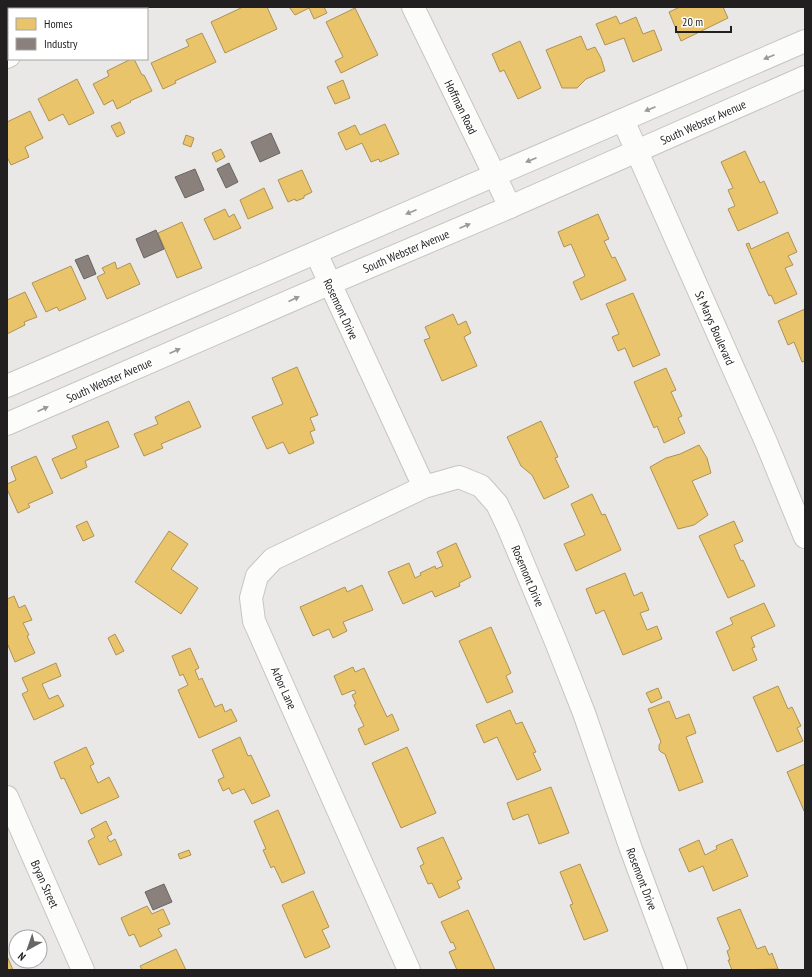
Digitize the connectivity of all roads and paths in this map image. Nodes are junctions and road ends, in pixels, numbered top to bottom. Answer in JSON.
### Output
{"nodes":[{"id":1,"x":413,"y":7,"type":"edge"},
{"id":2,"x":805,"y":41,"type":"edge"},
{"id":3,"x":805,"y":77,"type":"edge"},
{"id":4,"x":623,"y":120,"type":"junction"},
{"id":5,"x":637,"y":150,"type":"junction"},
{"id":6,"x":495,"y":176,"type":"junction"},
{"id":7,"x":510,"y":207,"type":"junction"},
{"id":8,"x":316,"y":253,"type":"junction"},
{"id":9,"x":329,"y":284,"type":"junction"},
{"id":10,"x":7,"y":386,"type":"edge"},
{"id":11,"x":7,"y":424,"type":"edge"},
{"id":12,"x":424,"y":487,"type":"junction"},
{"id":13,"x":805,"y":537,"type":"edge"},
{"id":14,"x":7,"y":797,"type":"edge"},
{"id":15,"x":83,"y":970,"type":"edge"},
{"id":16,"x":409,"y":970,"type":"edge"},
{"id":17,"x":676,"y":970,"type":"edge"}],
"edges":[{"from":1,"to":6,"type":"street","name":"Hoffman Road"},
{"from":2,"to":4,"type":"street","one_way":true},
{"from":3,"to":5,"type":"street","name":"South Webster Avenue"},
{"from":4,"to":5,"type":"street","name":"St Marys Boulevard"},
{"from":4,"to":6,"type":"street","one_way":true},
{"from":5,"to":7,"type":"street","name":"South Webster Avenue"},
{"from":5,"to":13,"type":"street","name":"St Marys Boulevard"},
{"from":6,"to":7,"type":"street","name":"Hoffman Road"},
{"from":6,"to":8,"type":"street","one_way":true},
{"from":9,"to":7,"type":"street","name":"South Webster Avenue","one_way":true},
{"from":8,"to":9,"type":"street","name":"Rosemont Drive"},
{"from":8,"to":10,"type":"street"},
{"from":11,"to":9,"type":"street","name":"South Webster Avenue","one_way":true},
{"from":9,"to":12,"type":"street","name":"Rosemont Drive"},
{"from":12,"to":16,"type":"street","name":"Arbor Lane"},
{"from":12,"to":17,"type":"street","name":"Rosemont Drive"},
{"from":14,"to":15,"type":"street","name":"Bryan Street"}]}
